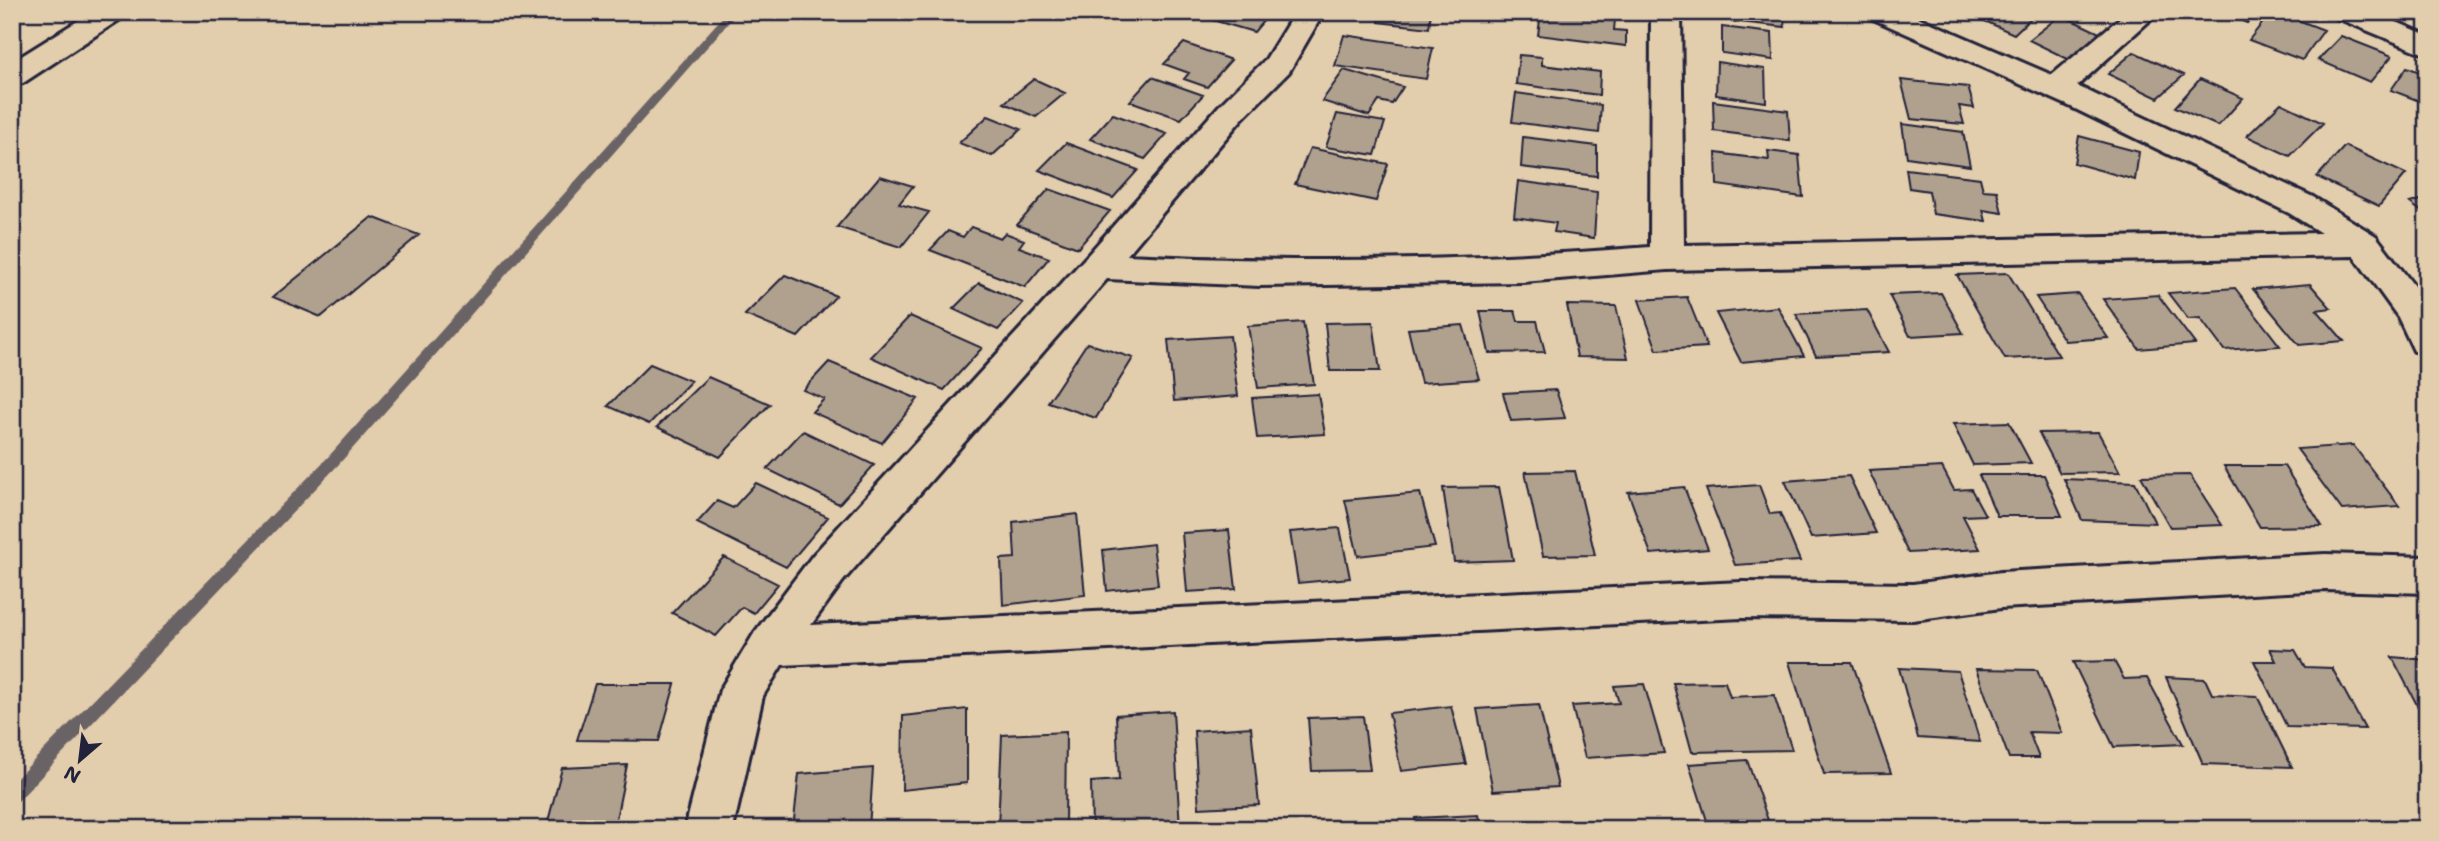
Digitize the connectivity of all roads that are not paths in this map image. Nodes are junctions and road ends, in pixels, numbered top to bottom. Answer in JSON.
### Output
{"nodes":[{"id":1,"x":112,"y":12,"type":"edge"},
{"id":2,"x":1310,"y":12,"type":"edge"},
{"id":3,"x":1666,"y":12,"type":"edge"},
{"id":4,"x":1881,"y":12,"type":"edge"},
{"id":5,"x":2145,"y":12,"type":"edge"},
{"id":6,"x":2347,"y":12,"type":"edge"},
{"id":7,"x":2427,"y":46,"type":"edge"},
{"id":8,"x":12,"y":76,"type":"edge"},
{"id":9,"x":2055,"y":88,"type":"junction"},
{"id":10,"x":2364,"y":244,"type":"junction"},
{"id":11,"x":1667,"y":258,"type":"junction"},
{"id":12,"x":1098,"y":266,"type":"junction"},
{"id":13,"x":2427,"y":341,"type":"edge"},
{"id":14,"x":2427,"y":575,"type":"edge"},
{"id":15,"x":770,"y":646,"type":"junction"},
{"id":16,"x":709,"y":829,"type":"edge"}],
"edges":[{"from":1,"to":8,"type":"street"},
{"from":2,"to":12,"type":"street"},
{"from":3,"to":11,"type":"street"},
{"from":4,"to":9,"type":"street"},
{"from":5,"to":9,"type":"street"},
{"from":6,"to":7,"type":"street"},
{"from":9,"to":10,"type":"street"},
{"from":10,"to":11,"type":"street"},
{"from":10,"to":13,"type":"street"},
{"from":11,"to":12,"type":"street"},
{"from":12,"to":15,"type":"street"},
{"from":14,"to":15,"type":"street"},
{"from":15,"to":16,"type":"street"}]}
